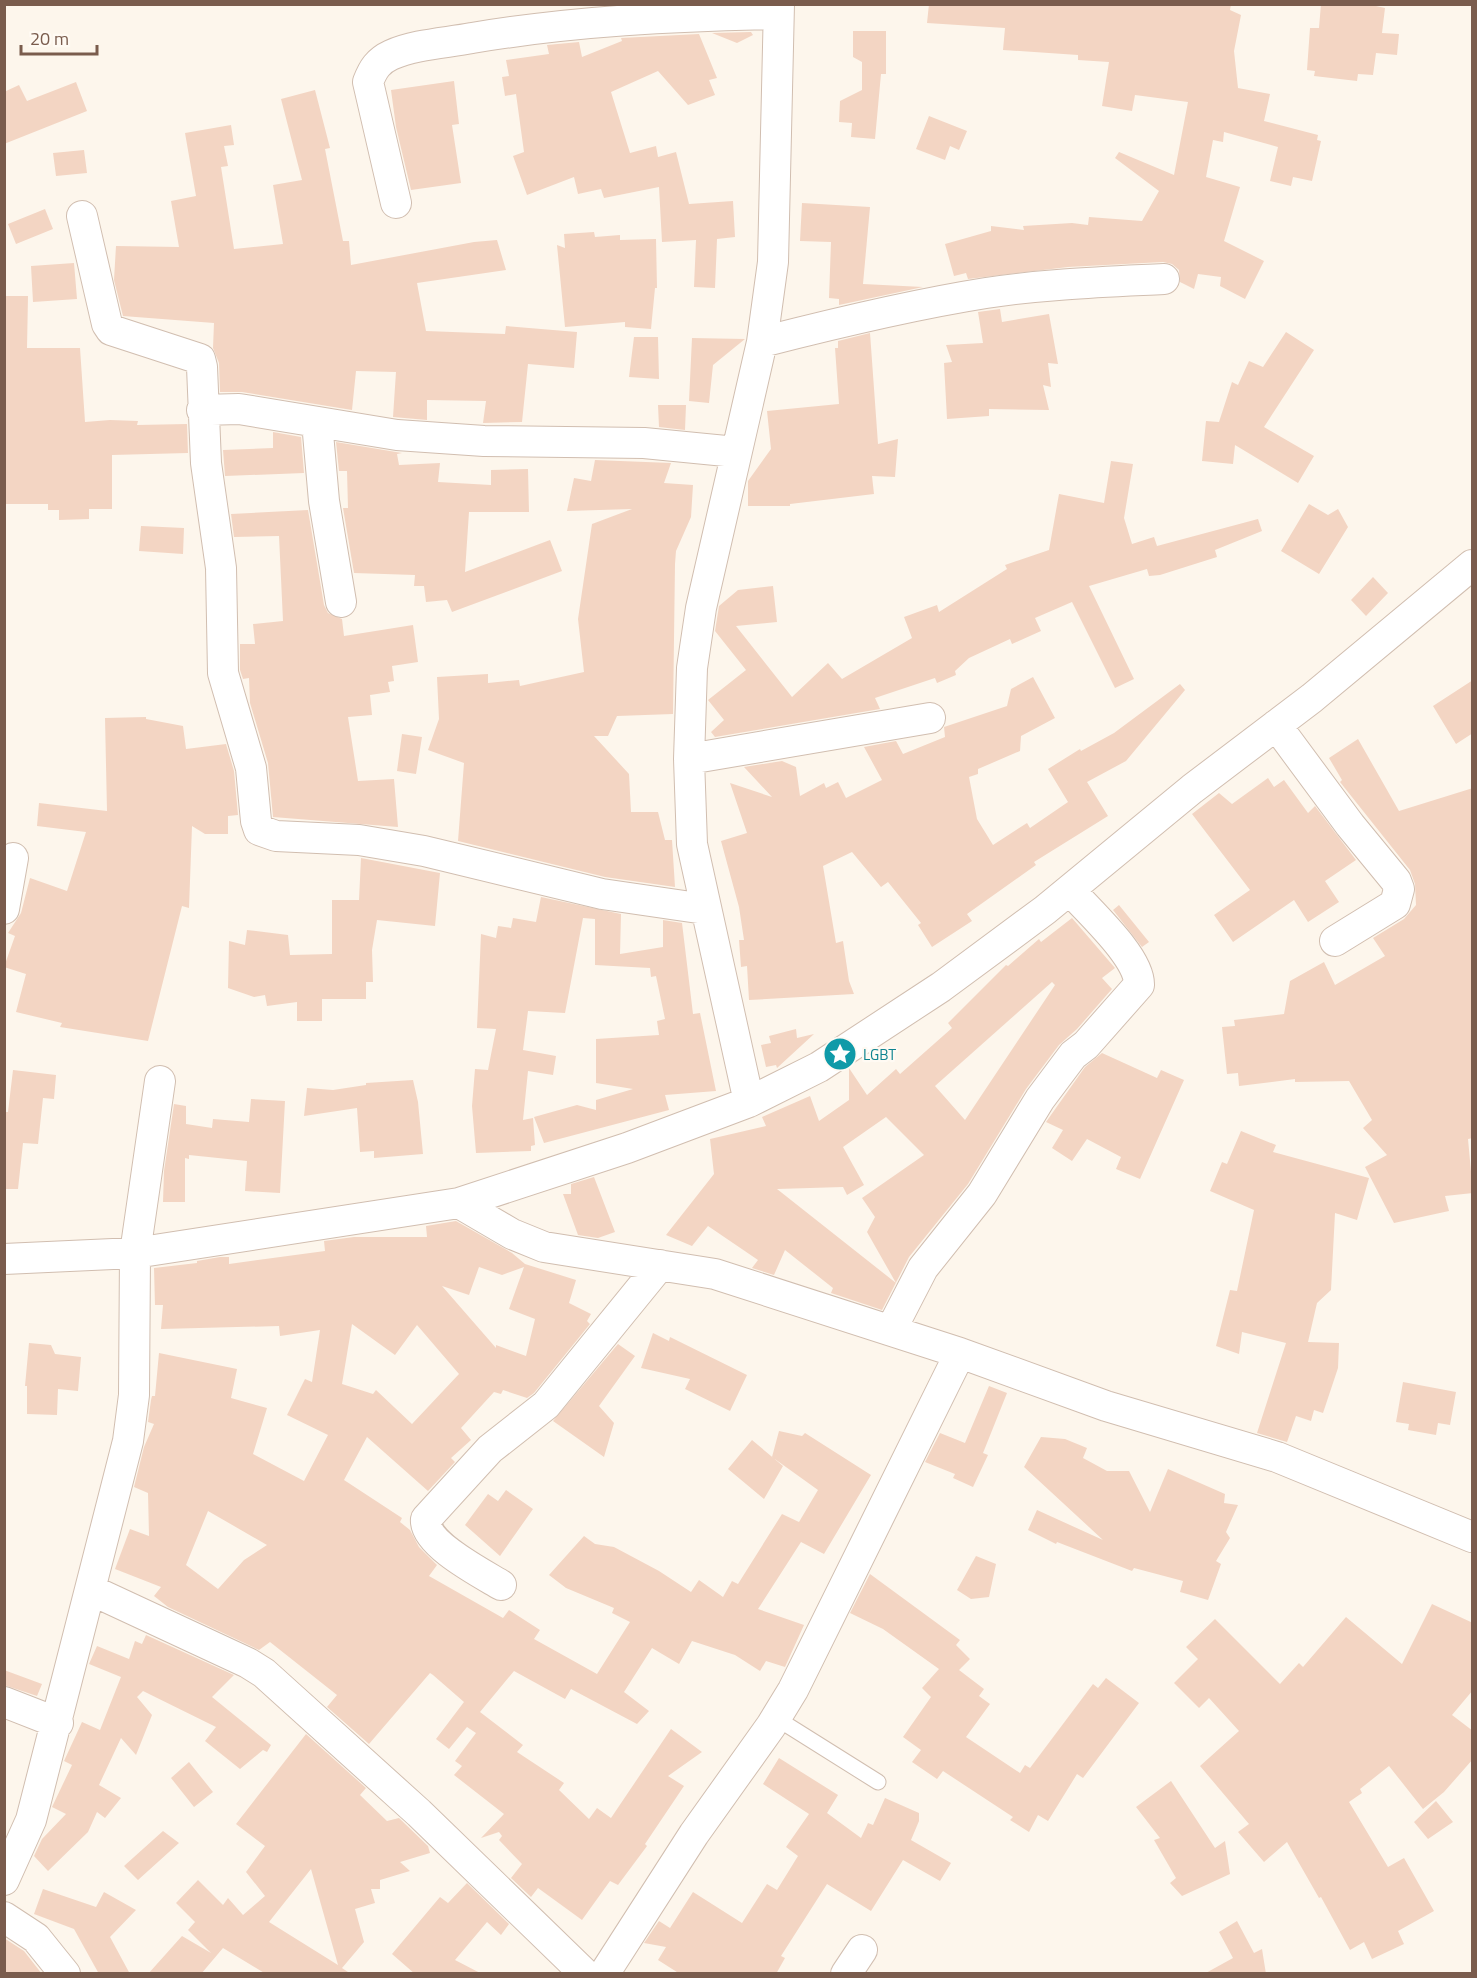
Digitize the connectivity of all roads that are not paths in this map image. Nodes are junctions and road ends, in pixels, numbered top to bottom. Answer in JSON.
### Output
{"nodes":[{"id":1,"x":779,"y":9,"type":"edge"},
{"id":2,"x":396,"y":203,"type":"dead end"},
{"id":3,"x":82,"y":216,"type":"dead end"},
{"id":4,"x":1164,"y":279,"type":"dead end"},
{"id":5,"x":762,"y":342,"type":"junction"},
{"id":6,"x":202,"y":410,"type":"junction"},
{"id":7,"x":317,"y":422,"type":"junction"},
{"id":8,"x":736,"y":452,"type":"junction"},
{"id":9,"x":1473,"y":565,"type":"edge"},
{"id":10,"x":341,"y":602,"type":"dead end"},
{"id":11,"x":930,"y":718,"type":"dead end"},
{"id":12,"x":1276,"y":725,"type":"junction"},
{"id":13,"x":689,"y":759,"type":"junction"},
{"id":14,"x":14,"y":858,"type":"dead end"},
{"id":15,"x":1070,"y":890,"type":"junction"},
{"id":16,"x":4,"y":909,"type":"edge"},
{"id":17,"x":705,"y":909,"type":"junction"},
{"id":18,"x":1335,"y":941,"type":"dead end"},
{"id":19,"x":160,"y":1081,"type":"dead end"},
{"id":20,"x":749,"y":1102,"type":"junction"},
{"id":21,"x":459,"y":1203,"type":"junction"},
{"id":22,"x":135,"y":1253,"type":"junction"},
{"id":23,"x":4,"y":1259,"type":"edge"},
{"id":24,"x":660,"y":1265,"type":"junction"},
{"id":25,"x":891,"y":1330,"type":"junction"},
{"id":26,"x":960,"y":1353,"type":"junction"},
{"id":27,"x":1473,"y":1537,"type":"edge"},
{"id":28,"x":501,"y":1585,"type":"dead end"},
{"id":29,"x":91,"y":1590,"type":"junction"},
{"id":30,"x":4,"y":1702,"type":"edge"},
{"id":31,"x":776,"y":1718,"type":"junction"},
{"id":32,"x":58,"y":1723,"type":"junction"},
{"id":33,"x":878,"y":1782,"type":"dead end"},
{"id":34,"x":4,"y":1880,"type":"edge"},
{"id":35,"x":4,"y":1917,"type":"edge"},
{"id":36,"x":65,"y":1974,"type":"edge"},
{"id":37,"x":585,"y":1974,"type":"edge"},
{"id":38,"x":604,"y":1974,"type":"edge"}],
"edges":[{"from":1,"to":2,"type":"street"},
{"from":1,"to":5,"type":"street"},
{"from":3,"to":6,"type":"street"},
{"from":4,"to":5,"type":"street"},
{"from":5,"to":8,"type":"street"},
{"from":6,"to":7,"type":"street"},
{"from":6,"to":17,"type":"street"},
{"from":7,"to":8,"type":"street"},
{"from":7,"to":10,"type":"street"},
{"from":8,"to":13,"type":"street"},
{"from":9,"to":12,"type":"street"},
{"from":11,"to":13,"type":"street"},
{"from":12,"to":15,"type":"street"},
{"from":12,"to":18,"type":"street"},
{"from":13,"to":17,"type":"street"},
{"from":14,"to":16,"type":"street"},
{"from":15,"to":20,"type":"street"},
{"from":15,"to":25,"type":"street"},
{"from":17,"to":20,"type":"street"},
{"from":19,"to":22,"type":"street"},
{"from":20,"to":21,"type":"street"},
{"from":21,"to":22,"type":"street"},
{"from":21,"to":24,"type":"street"},
{"from":22,"to":23,"type":"street"},
{"from":22,"to":29,"type":"street"},
{"from":24,"to":25,"type":"street"},
{"from":24,"to":28,"type":"street"},
{"from":25,"to":26,"type":"street"},
{"from":26,"to":27,"type":"street"},
{"from":26,"to":31,"type":"street"},
{"from":29,"to":32,"type":"street"},
{"from":29,"to":37,"type":"street"},
{"from":30,"to":32,"type":"street"},
{"from":31,"to":33,"type":"lane"},
{"from":31,"to":38,"type":"street"},
{"from":32,"to":34,"type":"street"},
{"from":35,"to":36,"type":"street"}]}
